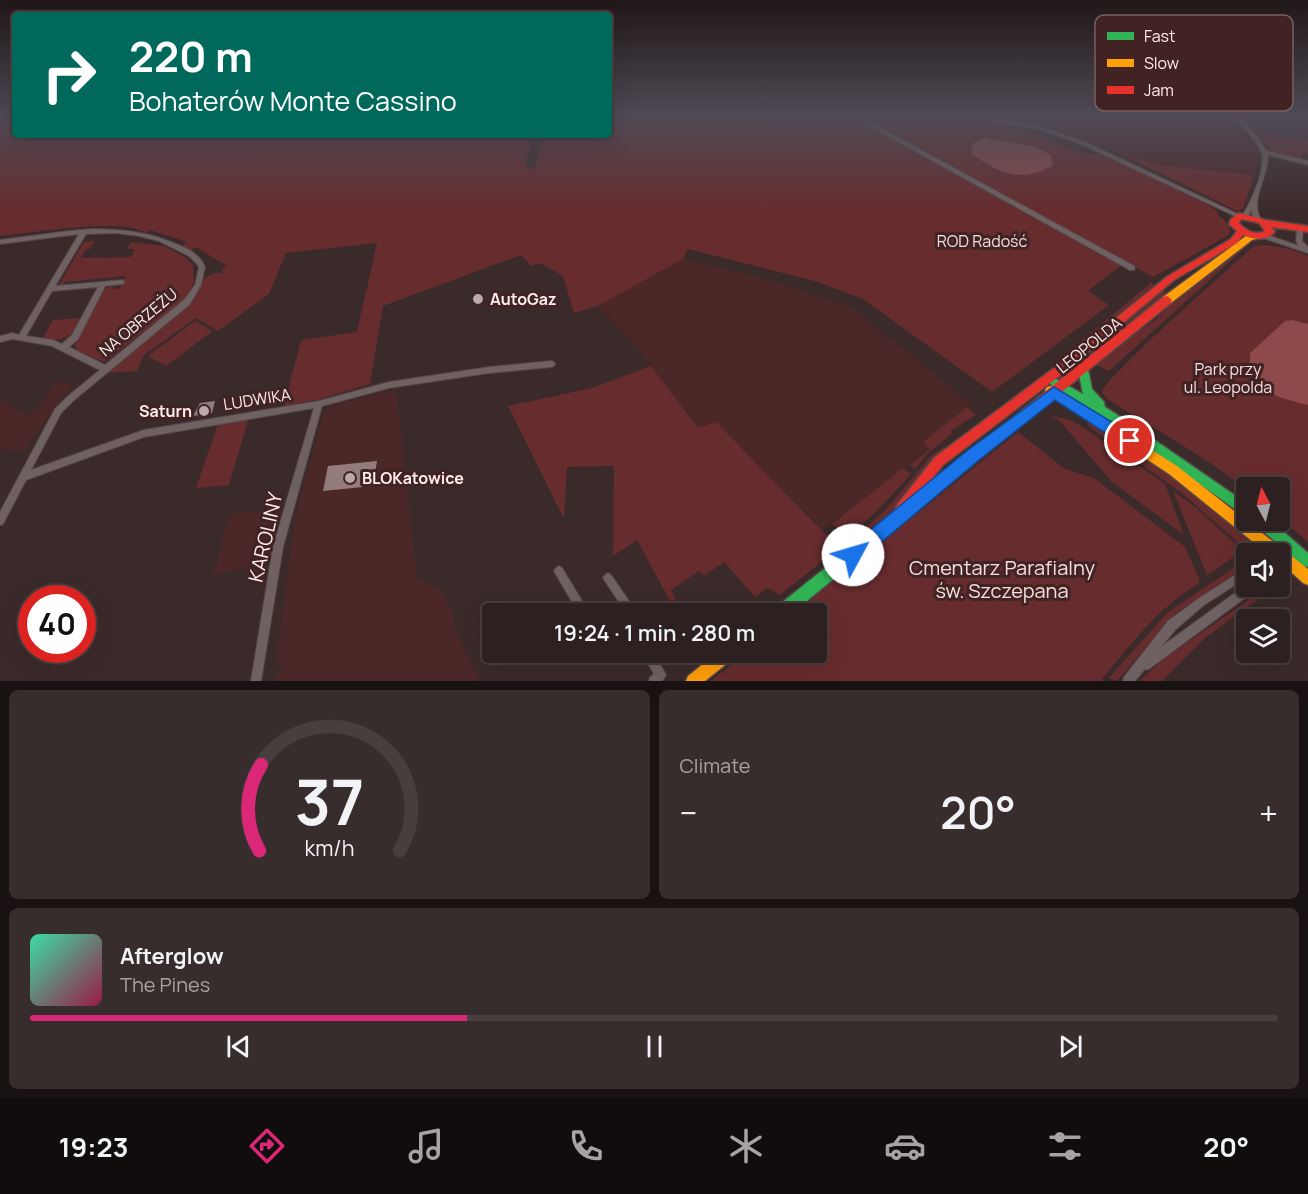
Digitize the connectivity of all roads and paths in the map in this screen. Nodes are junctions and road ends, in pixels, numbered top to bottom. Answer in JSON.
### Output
{"nodes":[{"id":1,"x":913,"y":148,"type":"edge"},
{"id":2,"x":1094,"y":148,"type":"edge"},
{"id":3,"x":1262,"y":148,"type":"edge"},
{"id":4,"x":1265,"y":152,"type":"junction"},
{"id":5,"x":1308,"y":163,"type":"edge"},
{"id":6,"x":1255,"y":198,"type":"junction"},
{"id":7,"x":1239,"y":218,"type":"junction"},
{"id":8,"x":1264,"y":229,"type":"junction"},
{"id":9,"x":1300,"y":229,"type":"joint"},
{"id":10,"x":1242,"y":231,"type":"junction"},
{"id":11,"x":83,"y":233,"type":"junction"},
{"id":12,"x":0,"y":242,"type":"edge"},
{"id":13,"x":1305,"y":250,"type":"edge"},
{"id":14,"x":1132,"y":268,"type":"dead end"},
{"id":15,"x":121,"y":282,"type":"dead end"},
{"id":16,"x":103,"y":284,"type":"junction"},
{"id":17,"x":1162,"y":285,"type":"junction"},
{"id":18,"x":49,"y":288,"type":"junction"},
{"id":19,"x":1176,"y":293,"type":"junction"},
{"id":20,"x":21,"y":338,"type":"junction"},
{"id":21,"x":0,"y":339,"type":"edge"},
{"id":22,"x":63,"y":348,"type":"junction"},
{"id":23,"x":551,"y":364,"type":"dead end"},
{"id":24,"x":106,"y":369,"type":"junction"},
{"id":25,"x":1083,"y":369,"type":"junction"},
{"id":26,"x":1045,"y":380,"type":"junction"},
{"id":27,"x":1058,"y":390,"type":"junction"},
{"id":28,"x":319,"y":404,"type":"junction"},
{"id":29,"x":1126,"y":426,"type":"junction"},
{"id":30,"x":23,"y":477,"type":"junction"},
{"id":31,"x":1236,"y":503,"type":"edge"},
{"id":32,"x":0,"y":521,"type":"edge"},
{"id":33,"x":886,"y":528,"type":"junction"},
{"id":34,"x":1273,"y":531,"type":"edge"},
{"id":35,"x":1265,"y":543,"type":"edge"},
{"id":36,"x":1288,"y":543,"type":"edge"},
{"id":37,"x":1290,"y":545,"type":"edge"},
{"id":38,"x":1305,"y":559,"type":"edge"},
{"id":39,"x":1290,"y":563,"type":"joint"},
{"id":40,"x":559,"y":572,"type":"dead end"},
{"id":41,"x":608,"y":578,"type":"dead end"},
{"id":42,"x":1308,"y":578,"type":"edge"},
{"id":43,"x":1236,"y":579,"type":"edge"},
{"id":44,"x":1238,"y":597,"type":"edge"},
{"id":45,"x":578,"y":603,"type":"edge"},
{"id":46,"x":625,"y":603,"type":"edge"},
{"id":47,"x":793,"y":603,"type":"edge"},
{"id":48,"x":654,"y":663,"type":"edge"},
{"id":49,"x":716,"y":663,"type":"edge"},
{"id":50,"x":1141,"y":667,"type":"junction"},
{"id":51,"x":256,"y":681,"type":"edge"},
{"id":52,"x":654,"y":681,"type":"edge"},
{"id":53,"x":693,"y":681,"type":"edge"},
{"id":54,"x":1128,"y":681,"type":"edge"}],
"edges":[{"from":1,"to":14,"type":"street"},
{"from":2,"to":7,"type":"street"},
{"from":3,"to":4,"type":"street"},
{"from":4,"to":5,"type":"street"},
{"from":4,"to":6,"type":"street"},
{"from":6,"to":7,"type":"street"},
{"from":6,"to":8,"type":"street"},
{"from":7,"to":8,"type":"street"},
{"from":7,"to":10,"type":"street"},
{"from":8,"to":9,"type":"street"},
{"from":8,"to":10,"type":"street"},
{"from":8,"to":13,"type":"street"},
{"from":8,"to":19,"type":"street","name":"LEOPOLDA"},
{"from":9,"to":13,"type":"street"},
{"from":10,"to":17,"type":"street","name":"LEOPOLDA"},
{"from":11,"to":12,"type":"street","name":"NA OBRZEŻU"},
{"from":11,"to":18,"type":"street"},
{"from":11,"to":24,"type":"street","name":"NA OBRZEŻU"},
{"from":15,"to":16,"type":"street"},
{"from":16,"to":18,"type":"street"},
{"from":16,"to":22,"type":"street"},
{"from":17,"to":19,"type":"street"},
{"from":17,"to":26,"type":"street","name":"LEOPOLDA"},
{"from":18,"to":20,"type":"street"},
{"from":19,"to":25,"type":"street","name":"LEOPOLDA"},
{"from":20,"to":21,"type":"street"},
{"from":20,"to":22,"type":"street"},
{"from":22,"to":24,"type":"street"},
{"from":23,"to":28,"type":"street","name":"LUDWIKA"},
{"from":24,"to":30,"type":"street","name":"NA OBRZEŻU"},
{"from":25,"to":27,"type":"street","name":"LEOPOLDA"},
{"from":25,"to":29,"type":"street"},
{"from":26,"to":27,"type":"street"},
{"from":26,"to":33,"type":"street","name":"LEOPOLDA"},
{"from":27,"to":29,"type":"street"},
{"from":27,"to":33,"type":"street","name":"LEOPOLDA"},
{"from":27,"to":35,"type":"street"},
{"from":28,"to":30,"type":"street","name":"LUDWIKA"},
{"from":28,"to":51,"type":"street","name":"KAROLINY"},
{"from":29,"to":31,"type":"street"},
{"from":30,"to":32,"type":"street"},
{"from":33,"to":47,"type":"street","name":"LEOPOLDA"},
{"from":34,"to":36,"type":"street"},
{"from":37,"to":38,"type":"street"},
{"from":38,"to":39,"type":"street"},
{"from":39,"to":42,"type":"street"},
{"from":40,"to":45,"type":"street"},
{"from":41,"to":46,"type":"street"},
{"from":43,"to":50,"type":"street"},
{"from":44,"to":50,"type":"street"},
{"from":48,"to":52,"type":"street"},
{"from":49,"to":53,"type":"street"},
{"from":50,"to":54,"type":"street"}]}
